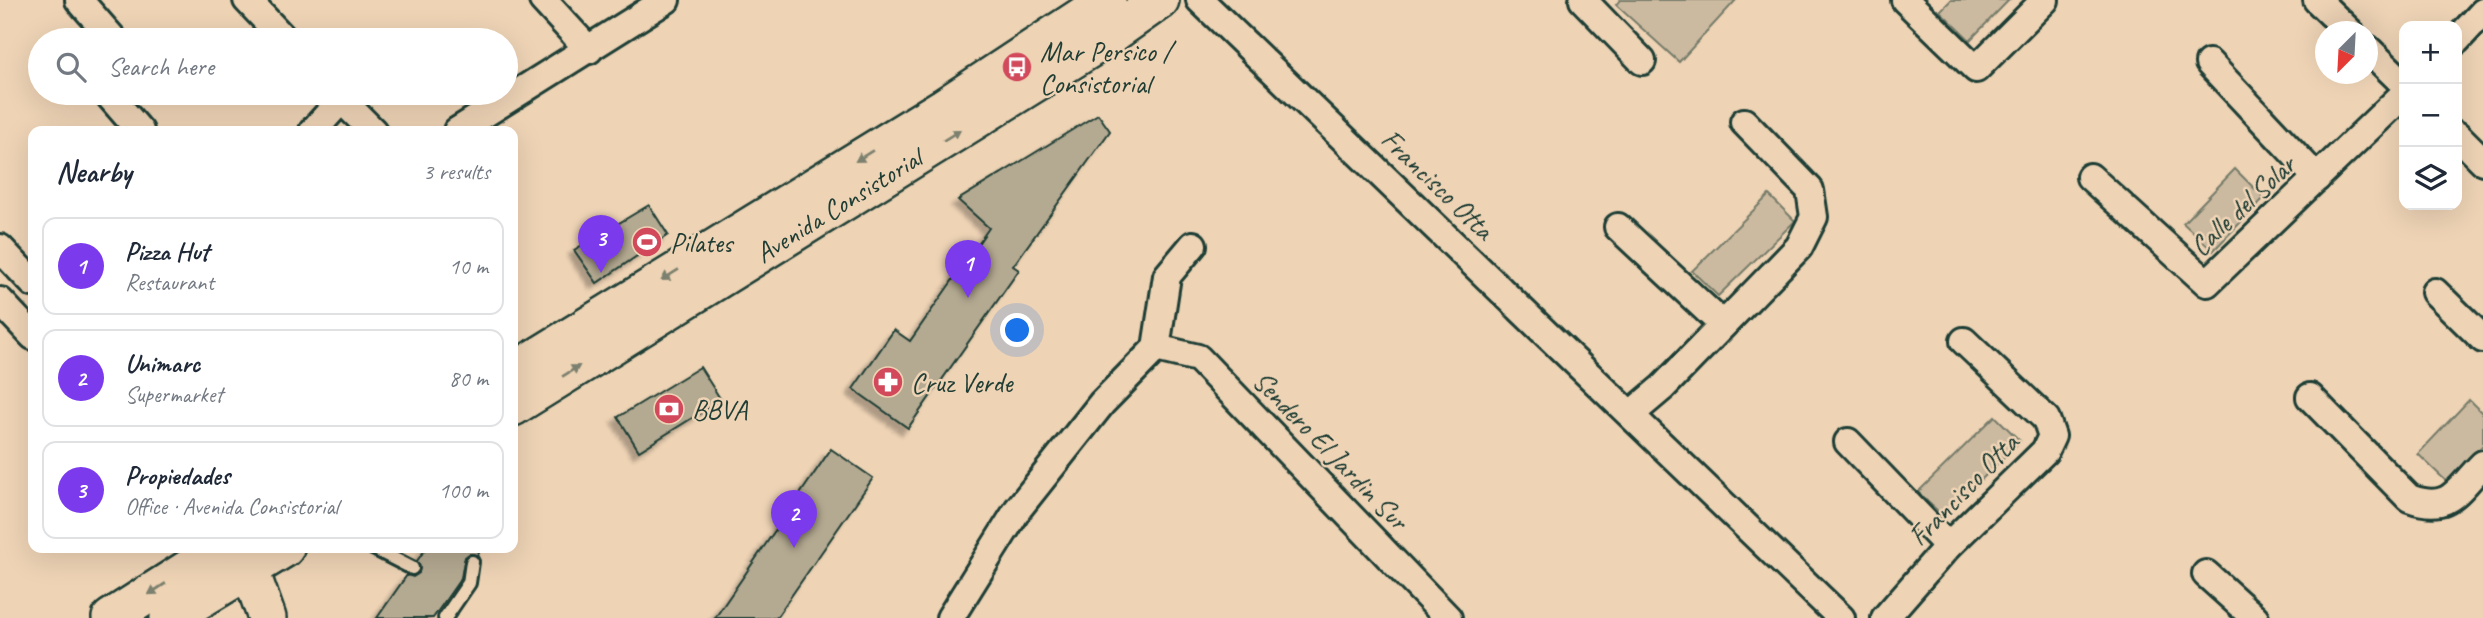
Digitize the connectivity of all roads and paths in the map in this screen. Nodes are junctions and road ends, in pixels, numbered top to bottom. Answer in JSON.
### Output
{"nodes":[{"id":1,"x":79,"y":0,"type":"edge"},
{"id":2,"x":247,"y":0,"type":"edge"},
{"id":3,"x":542,"y":0,"type":"edge"},
{"id":4,"x":666,"y":0,"type":"edge"},
{"id":5,"x":1107,"y":0,"type":"edge"},
{"id":6,"x":1160,"y":0,"type":"edge"},
{"id":7,"x":1200,"y":0,"type":"edge"},
{"id":8,"x":1583,"y":0,"type":"edge"},
{"id":9,"x":1905,"y":0,"type":"edge"},
{"id":10,"x":2045,"y":0,"type":"edge"},
{"id":11,"x":2316,"y":0,"type":"edge"},
{"id":12,"x":2483,"y":12,"type":"edge"},
{"id":13,"x":2338,"y":21,"type":"edge"},
{"id":14,"x":104,"y":28,"type":"edge"},
{"id":15,"x":274,"y":28,"type":"edge"},
{"id":16,"x":2462,"y":35,"type":"edge"},
{"id":17,"x":589,"y":50,"type":"junction"},
{"id":18,"x":2378,"y":59,"type":"edge"},
{"id":19,"x":1642,"y":61,"type":"dead end"},
{"id":20,"x":2208,"y":63,"type":"dead end"},
{"id":21,"x":2399,"y":79,"type":"edge"},
{"id":22,"x":518,"y":94,"type":"edge"},
{"id":23,"x":2399,"y":99,"type":"edge"},
{"id":24,"x":117,"y":105,"type":"edge"},
{"id":25,"x":332,"y":105,"type":"edge"},
{"id":26,"x":347,"y":105,"type":"edge"},
{"id":27,"x":499,"y":105,"type":"edge"},
{"id":28,"x":1744,"y":122,"type":"dead end"},
{"id":29,"x":136,"y":126,"type":"edge"},
{"id":30,"x":317,"y":126,"type":"edge"},
{"id":31,"x":368,"y":126,"type":"edge"},
{"id":32,"x":465,"y":126,"type":"edge"},
{"id":33,"x":2462,"y":140,"type":"edge"},
{"id":34,"x":2483,"y":161,"type":"edge"},
{"id":35,"x":2090,"y":177,"type":"dead end"},
{"id":36,"x":2317,"y":178,"type":"junction"},
{"id":37,"x":1618,"y":227,"type":"dead end"},
{"id":38,"x":1193,"y":245,"type":"dead end"},
{"id":39,"x":0,"y":248,"type":"edge"},
{"id":40,"x":28,"y":278,"type":"edge"},
{"id":41,"x":2435,"y":292,"type":"dead end"},
{"id":42,"x":0,"y":302,"type":"edge"},
{"id":43,"x":1722,"y":324,"type":"junction"},
{"id":44,"x":28,"y":331,"type":"edge"},
{"id":45,"x":2483,"y":339,"type":"edge"},
{"id":46,"x":1964,"y":341,"type":"dead end"},
{"id":47,"x":1156,"y":348,"type":"junction"},
{"id":48,"x":518,"y":369,"type":"edge"},
{"id":49,"x":2310,"y":397,"type":"dead end"},
{"id":50,"x":518,"y":404,"type":"edge"},
{"id":51,"x":1631,"y":414,"type":"junction"},
{"id":52,"x":1848,"y":442,"type":"dead end"},
{"id":53,"x":2483,"y":464,"type":"edge"},
{"id":54,"x":1948,"y":546,"type":"junction"},
{"id":55,"x":269,"y":553,"type":"edge"},
{"id":56,"x":383,"y":553,"type":"edge"},
{"id":57,"x":472,"y":562,"type":"dead end"},
{"id":58,"x":222,"y":568,"type":"edge"},
{"id":59,"x":412,"y":568,"type":"dead end"},
{"id":60,"x":2206,"y":574,"type":"dead end"},
{"id":61,"x":111,"y":618,"type":"edge"},
{"id":62,"x":169,"y":618,"type":"edge"},
{"id":63,"x":267,"y":618,"type":"edge"},
{"id":64,"x":445,"y":618,"type":"edge"},
{"id":65,"x":950,"y":618,"type":"edge"},
{"id":66,"x":1448,"y":618,"type":"edge"},
{"id":67,"x":1841,"y":618,"type":"edge"},
{"id":68,"x":1885,"y":618,"type":"edge"},
{"id":69,"x":2255,"y":618,"type":"edge"}],
"edges":[{"from":1,"to":14,"type":"street"},
{"from":2,"to":15,"type":"street"},
{"from":3,"to":17,"type":"street"},
{"from":4,"to":17,"type":"street"},
{"from":5,"to":48,"type":"main road","name":"Avenida Consistorial","one_way":true},
{"from":50,"to":6,"type":"main road","name":"Avenida Consistorial","one_way":true},
{"from":7,"to":51,"type":"street","name":"Francisco Otta"},
{"from":8,"to":19,"type":"street"},
{"from":9,"to":10,"type":"street"},
{"from":11,"to":13,"type":"street"},
{"from":12,"to":16,"type":"street"},
{"from":17,"to":22,"type":"street"},
{"from":18,"to":21,"type":"street"},
{"from":20,"to":36,"type":"street"},
{"from":23,"to":36,"type":"street","name":"Calle del Solar"},
{"from":24,"to":29,"type":"street"},
{"from":25,"to":30,"type":"street"},
{"from":26,"to":31,"type":"street"},
{"from":27,"to":32,"type":"street"},
{"from":28,"to":43,"type":"street"},
{"from":33,"to":34,"type":"street"},
{"from":35,"to":36,"type":"street","name":"Calle del Solar"},
{"from":37,"to":43,"type":"street"},
{"from":38,"to":47,"type":"street"},
{"from":39,"to":40,"type":"street"},
{"from":41,"to":45,"type":"street"},
{"from":42,"to":44,"type":"street"},
{"from":43,"to":51,"type":"street"},
{"from":46,"to":54,"type":"street","name":"Francisco Otta"},
{"from":47,"to":65,"type":"street"},
{"from":47,"to":66,"type":"street","name":"Sendero El Jardin Sur"},
{"from":49,"to":53,"type":"street"},
{"from":51,"to":67,"type":"street","name":"Francisco Otta"},
{"from":52,"to":54,"type":"street"},
{"from":54,"to":68,"type":"street","name":"Francisco Otta"},
{"from":55,"to":58,"type":"main road"},
{"from":56,"to":59,"type":"lane"},
{"from":57,"to":64,"type":"lane"},
{"from":58,"to":61,"type":"main road","one_way":true},
{"from":58,"to":62,"type":"main road"},
{"from":58,"to":63,"type":"main road"},
{"from":60,"to":69,"type":"street"}]}
